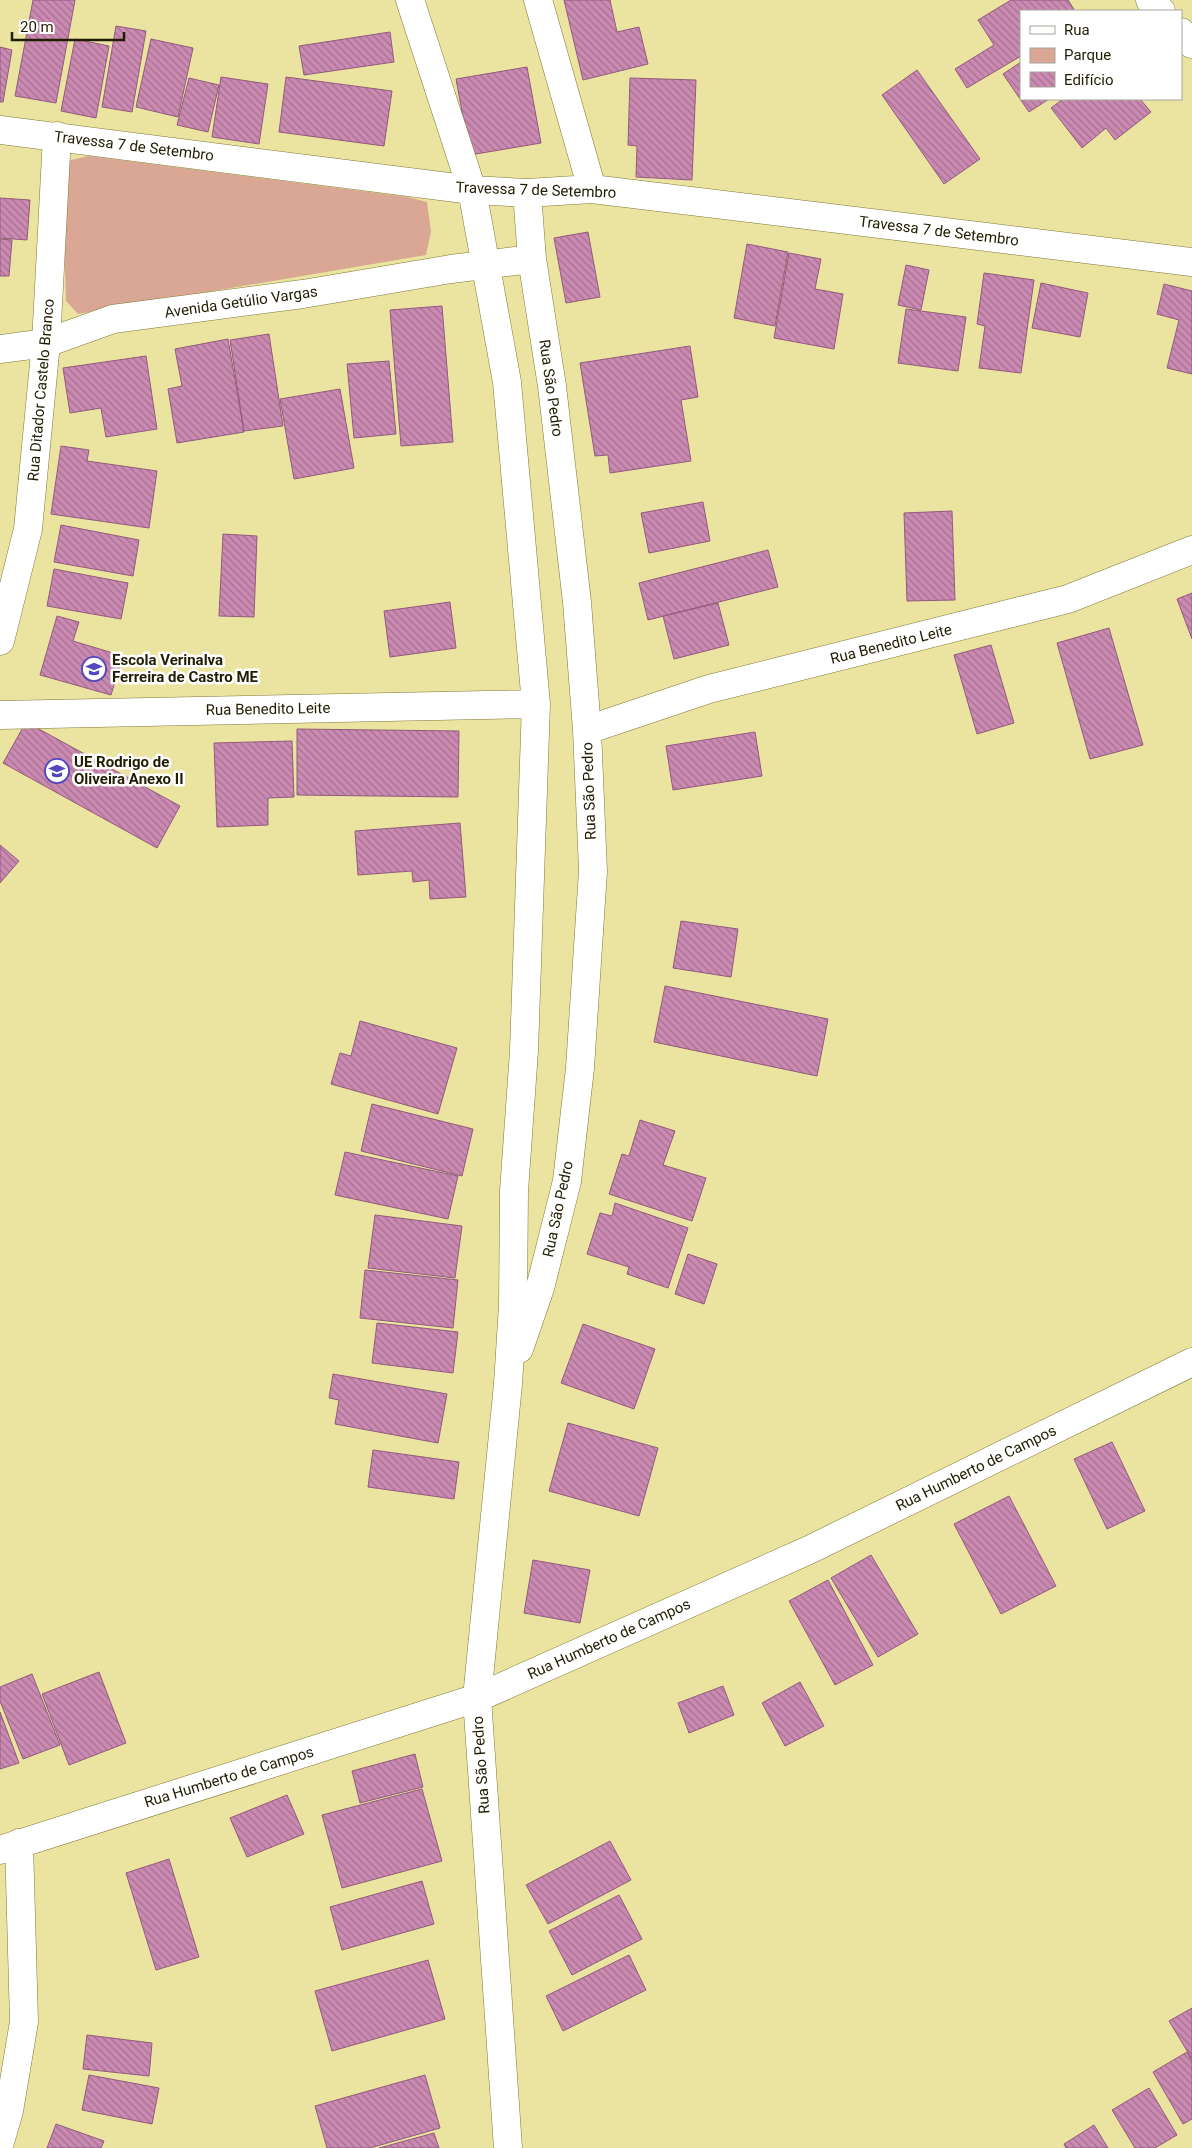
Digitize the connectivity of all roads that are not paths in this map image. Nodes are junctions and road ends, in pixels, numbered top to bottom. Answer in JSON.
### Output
{"nodes":[{"id":1,"x":410,"y":0,"type":"edge"},
{"id":2,"x":538,"y":0,"type":"edge"},
{"id":3,"x":1150,"y":0,"type":"edge"},
{"id":4,"x":1160,"y":10,"type":"edge"},
{"id":5,"x":1182,"y":33,"type":"edge"},
{"id":6,"x":1192,"y":44,"type":"edge"},
{"id":7,"x":0,"y":130,"type":"edge"},
{"id":8,"x":57,"y":136,"type":"junction"},
{"id":9,"x":592,"y":189,"type":"junction"},
{"id":10,"x":472,"y":190,"type":"junction"},
{"id":11,"x":527,"y":193,"type":"junction"},
{"id":12,"x":532,"y":259,"type":"junction"},
{"id":13,"x":1192,"y":262,"type":"edge"},
{"id":14,"x":486,"y":264,"type":"junction"},
{"id":15,"x":46,"y":343,"type":"junction"},
{"id":16,"x":0,"y":349,"type":"edge"},
{"id":17,"x":1192,"y":550,"type":"edge"},
{"id":18,"x":0,"y":641,"type":"edge"},
{"id":19,"x":536,"y":704,"type":"junction"},
{"id":20,"x":0,"y":715,"type":"edge"},
{"id":21,"x":587,"y":730,"type":"junction"},
{"id":22,"x":1192,"y":1362,"type":"edge"},
{"id":23,"x":508,"y":1384,"type":"junction"},
{"id":24,"x":477,"y":1698,"type":"junction"},
{"id":25,"x":9,"y":1846,"type":"edge"},
{"id":26,"x":0,"y":2142,"type":"edge"},
{"id":27,"x":508,"y":2148,"type":"edge"}],
"edges":[{"from":1,"to":10,"type":"street","name":"Rua São Pedro"},
{"from":2,"to":9,"type":"street"},
{"from":3,"to":4,"type":"street"},
{"from":5,"to":6,"type":"street"},
{"from":7,"to":8,"type":"street","name":"Travessa 7 de Setembro"},
{"from":8,"to":10,"type":"street","name":"Travessa 7 de Setembro"},
{"from":8,"to":15,"type":"street","name":"Rua Ditador Castelo Branco"},
{"from":9,"to":11,"type":"street","name":"Travessa 7 de Setembro"},
{"from":9,"to":13,"type":"street","name":"Travessa 7 de Setembro"},
{"from":10,"to":11,"type":"street","name":"Travessa 7 de Setembro"},
{"from":10,"to":14,"type":"street","name":"Rua São Pedro"},
{"from":11,"to":12,"type":"street","name":"Rua São Pedro"},
{"from":12,"to":14,"type":"street","name":"Avenida Getúlio Vargas"},
{"from":12,"to":21,"type":"street","name":"Rua São Pedro"},
{"from":14,"to":15,"type":"street","name":"Avenida Getúlio Vargas"},
{"from":14,"to":19,"type":"street","name":"Rua São Pedro"},
{"from":15,"to":16,"type":"street","name":"Avenida Getúlio Vargas"},
{"from":15,"to":18,"type":"street","name":"Rua Ditador Castelo Branco"},
{"from":17,"to":21,"type":"street","name":"Rua Benedito Leite"},
{"from":19,"to":20,"type":"street","name":"Rua Benedito Leite"},
{"from":19,"to":23,"type":"street","name":"Rua São Pedro"},
{"from":21,"to":23,"type":"street","name":"Rua São Pedro"},
{"from":22,"to":24,"type":"street","name":"Rua Humberto de Campos"},
{"from":23,"to":24,"type":"street","name":"Rua São Pedro"},
{"from":24,"to":25,"type":"street","name":"Rua Humberto de Campos"},
{"from":24,"to":27,"type":"street","name":"Rua São Pedro"},
{"from":25,"to":26,"type":"street"}]}
